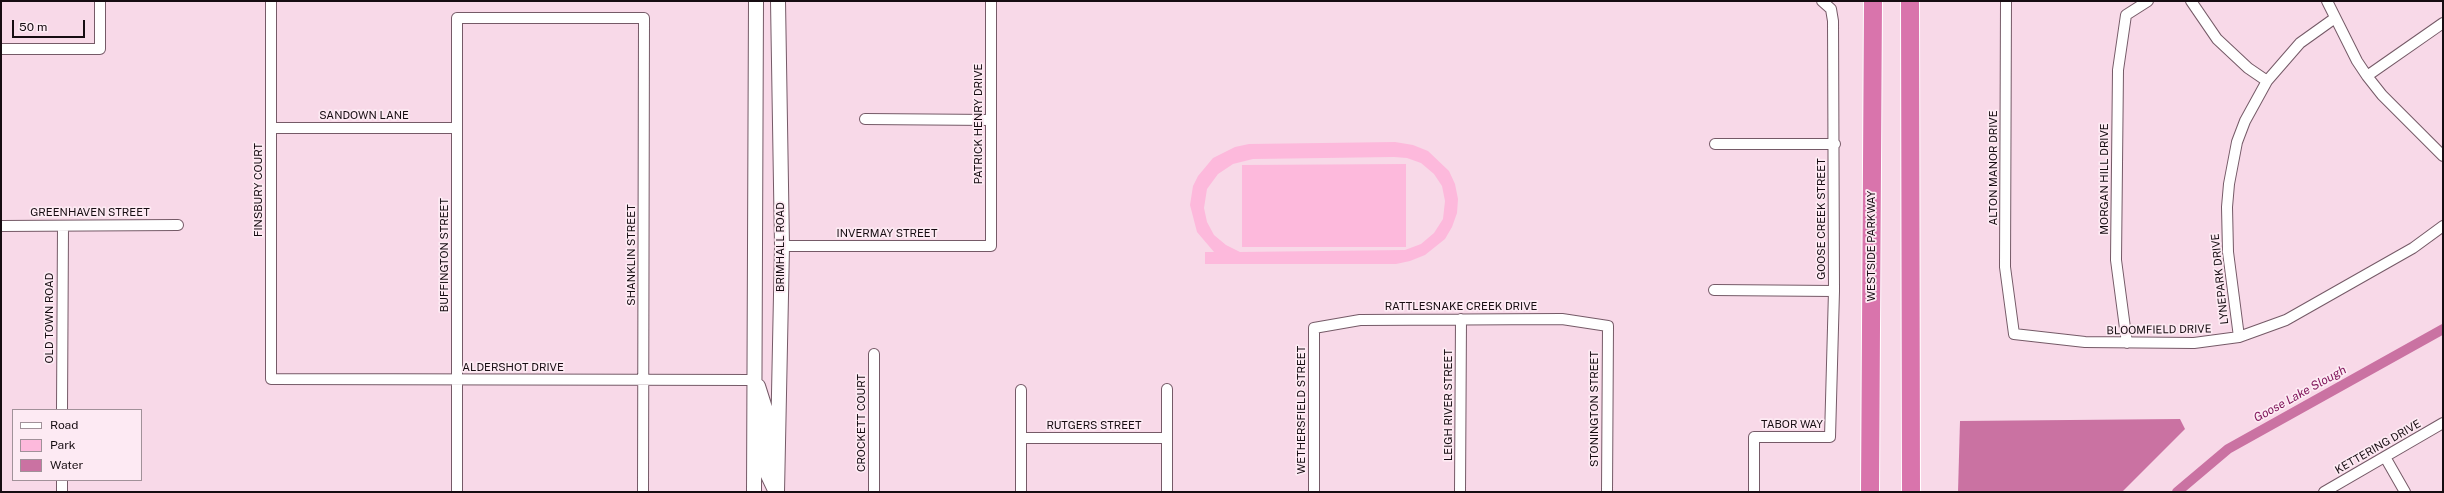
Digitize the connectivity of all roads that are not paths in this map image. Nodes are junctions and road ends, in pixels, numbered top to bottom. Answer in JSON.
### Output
{"nodes":[{"id":1,"x":100,"y":1,"type":"edge"},
{"id":2,"x":271,"y":1,"type":"edge"},
{"id":3,"x":756,"y":1,"type":"edge"},
{"id":4,"x":778,"y":1,"type":"edge"},
{"id":5,"x":991,"y":1,"type":"edge"},
{"id":6,"x":1873,"y":1,"type":"edge"},
{"id":7,"x":1910,"y":1,"type":"edge"},
{"id":8,"x":2006,"y":1,"type":"edge"},
{"id":9,"x":2148,"y":1,"type":"edge"},
{"id":10,"x":2191,"y":1,"type":"edge"},
{"id":11,"x":2327,"y":1,"type":"edge"},
{"id":12,"x":1824,"y":2,"type":"edge"},
{"id":13,"x":644,"y":18,"type":"joint"},
{"id":14,"x":2335,"y":18,"type":"junction"},
{"id":15,"x":2443,"y":23,"type":"edge"},
{"id":16,"x":1,"y":49,"type":"edge"},
{"id":17,"x":2367,"y":76,"type":"junction"},
{"id":18,"x":2267,"y":81,"type":"junction"},
{"id":19,"x":865,"y":119,"type":"dead end"},
{"id":20,"x":991,"y":120,"type":"junction"},
{"id":21,"x":271,"y":128,"type":"junction"},
{"id":22,"x":457,"y":128,"type":"junction"},
{"id":23,"x":1715,"y":144,"type":"dead end"},
{"id":24,"x":1834,"y":144,"type":"junction"},
{"id":25,"x":2443,"y":156,"type":"edge"},
{"id":26,"x":178,"y":225,"type":"dead end"},
{"id":27,"x":1,"y":226,"type":"edge"},
{"id":28,"x":63,"y":226,"type":"junction"},
{"id":29,"x":2443,"y":226,"type":"edge"},
{"id":30,"x":782,"y":246,"type":"junction"},
{"id":31,"x":991,"y":246,"type":"joint"},
{"id":32,"x":1714,"y":290,"type":"dead end"},
{"id":33,"x":1834,"y":290,"type":"junction"},
{"id":34,"x":1461,"y":319,"type":"junction"},
{"id":35,"x":1608,"y":326,"type":"joint"},
{"id":36,"x":1314,"y":328,"type":"joint"},
{"id":37,"x":2014,"y":334,"type":"joint"},
{"id":38,"x":2238,"y":337,"type":"junction"},
{"id":39,"x":2127,"y":343,"type":"junction"},
{"id":40,"x":874,"y":354,"type":"dead end"},
{"id":41,"x":271,"y":379,"type":"joint"},
{"id":42,"x":457,"y":380,"type":"junction"},
{"id":43,"x":643,"y":380,"type":"junction"},
{"id":44,"x":754,"y":380,"type":"junction"},
{"id":45,"x":1021,"y":390,"type":"dead end"},
{"id":46,"x":1168,"y":390,"type":"dead end"},
{"id":47,"x":62,"y":409,"type":"edge"},
{"id":48,"x":2443,"y":423,"type":"edge"},
{"id":49,"x":1830,"y":437,"type":"joint"},
{"id":50,"x":1021,"y":438,"type":"junction"},
{"id":51,"x":1168,"y":438,"type":"junction"},
{"id":52,"x":2385,"y":457,"type":"junction"},
{"id":53,"x":62,"y":481,"type":"edge"},
{"id":54,"x":62,"y":492,"type":"edge"},
{"id":55,"x":457,"y":492,"type":"edge"},
{"id":56,"x":643,"y":492,"type":"edge"},
{"id":57,"x":754,"y":492,"type":"edge"},
{"id":58,"x":776,"y":492,"type":"edge"},
{"id":59,"x":874,"y":492,"type":"edge"},
{"id":60,"x":1021,"y":492,"type":"edge"},
{"id":61,"x":1167,"y":492,"type":"edge"},
{"id":62,"x":1314,"y":492,"type":"edge"},
{"id":63,"x":1460,"y":492,"type":"edge"},
{"id":64,"x":1607,"y":492,"type":"edge"},
{"id":65,"x":1754,"y":492,"type":"edge"},
{"id":66,"x":1870,"y":492,"type":"edge"},
{"id":67,"x":1911,"y":492,"type":"edge"},
{"id":68,"x":2324,"y":492,"type":"edge"},
{"id":69,"x":2405,"y":492,"type":"edge"}],
"edges":[{"from":1,"to":16,"type":"street"},
{"from":2,"to":21,"type":"street","name":"FINSBURY COURT"},
{"from":3,"to":44,"type":"street"},
{"from":4,"to":30,"type":"street","name":"BRIMHALL ROAD"},
{"from":5,"to":20,"type":"street","name":"PATRICK HENRY DRIVE"},
{"from":6,"to":66,"type":"highway","name":"WESTSIDE PARKWAY"},
{"from":7,"to":67,"type":"highway"},
{"from":8,"to":37,"type":"street","name":"ALTON MANOR DRIVE"},
{"from":9,"to":39,"type":"street","name":"MORGAN HILL DRIVE"},
{"from":10,"to":18,"type":"street"},
{"from":11,"to":14,"type":"street"},
{"from":12,"to":24,"type":"street","name":"GOOSE CREEK STREET"},
{"from":13,"to":22,"type":"street","name":"BUFFINGTON STREET"},
{"from":13,"to":43,"type":"street","name":"SHANKLIN STREET"},
{"from":14,"to":17,"type":"street"},
{"from":14,"to":18,"type":"street","name":"LYNEPARK DRIVE"},
{"from":15,"to":17,"type":"street"},
{"from":17,"to":25,"type":"street"},
{"from":18,"to":38,"type":"street","name":"LYNEPARK DRIVE"},
{"from":19,"to":20,"type":"street"},
{"from":20,"to":31,"type":"street","name":"PATRICK HENRY DRIVE"},
{"from":21,"to":22,"type":"street","name":"SANDOWN LANE"},
{"from":21,"to":41,"type":"street","name":"FINSBURY COURT"},
{"from":22,"to":42,"type":"street","name":"BUFFINGTON STREET"},
{"from":23,"to":24,"type":"street"},
{"from":24,"to":33,"type":"street","name":"GOOSE CREEK STREET"},
{"from":26,"to":28,"type":"street","name":"GREENHAVEN STREET"},
{"from":27,"to":28,"type":"street","name":"GREENHAVEN STREET"},
{"from":28,"to":47,"type":"street","name":"OLD TOWN ROAD"},
{"from":29,"to":38,"type":"street","name":"BLOOMFIELD DRIVE"},
{"from":30,"to":31,"type":"street","name":"INVERMAY STREET"},
{"from":30,"to":58,"type":"street","name":"BRIMHALL ROAD"},
{"from":32,"to":33,"type":"street"},
{"from":33,"to":49,"type":"street","name":"GOOSE CREEK STREET"},
{"from":34,"to":35,"type":"street","name":"RATTLESNAKE CREEK DRIVE"},
{"from":34,"to":36,"type":"street","name":"RATTLESNAKE CREEK DRIVE"},
{"from":34,"to":63,"type":"street","name":"LEIGH RIVER STREET"},
{"from":35,"to":64,"type":"street","name":"STONINGTON STREET"},
{"from":36,"to":62,"type":"street","name":"WETHERSFIELD STREET"},
{"from":37,"to":39,"type":"street","name":"BLOOMFIELD DRIVE"},
{"from":38,"to":39,"type":"street","name":"BLOOMFIELD DRIVE"},
{"from":40,"to":59,"type":"street","name":"CROCKETT COURT"},
{"from":41,"to":42,"type":"street","name":"ALDERSHOT DRIVE"},
{"from":42,"to":43,"type":"street","name":"ALDERSHOT DRIVE"},
{"from":42,"to":55,"type":"street","name":"BUFFINGTON STREET"},
{"from":43,"to":44,"type":"street","name":"ALDERSHOT DRIVE"},
{"from":43,"to":56,"type":"street","name":"SHANKLIN STREET"},
{"from":44,"to":57,"type":"street"},
{"from":44,"to":58,"type":"street"},
{"from":45,"to":50,"type":"street"},
{"from":46,"to":51,"type":"street"},
{"from":48,"to":52,"type":"street","name":"KETTERING DRIVE"},
{"from":49,"to":65,"type":"street","name":"TABOR WAY"},
{"from":50,"to":51,"type":"street","name":"RUTGERS STREET"},
{"from":50,"to":60,"type":"street"},
{"from":51,"to":61,"type":"street"},
{"from":52,"to":68,"type":"street","name":"KETTERING DRIVE"},
{"from":52,"to":69,"type":"street"},
{"from":53,"to":54,"type":"street"}]}
